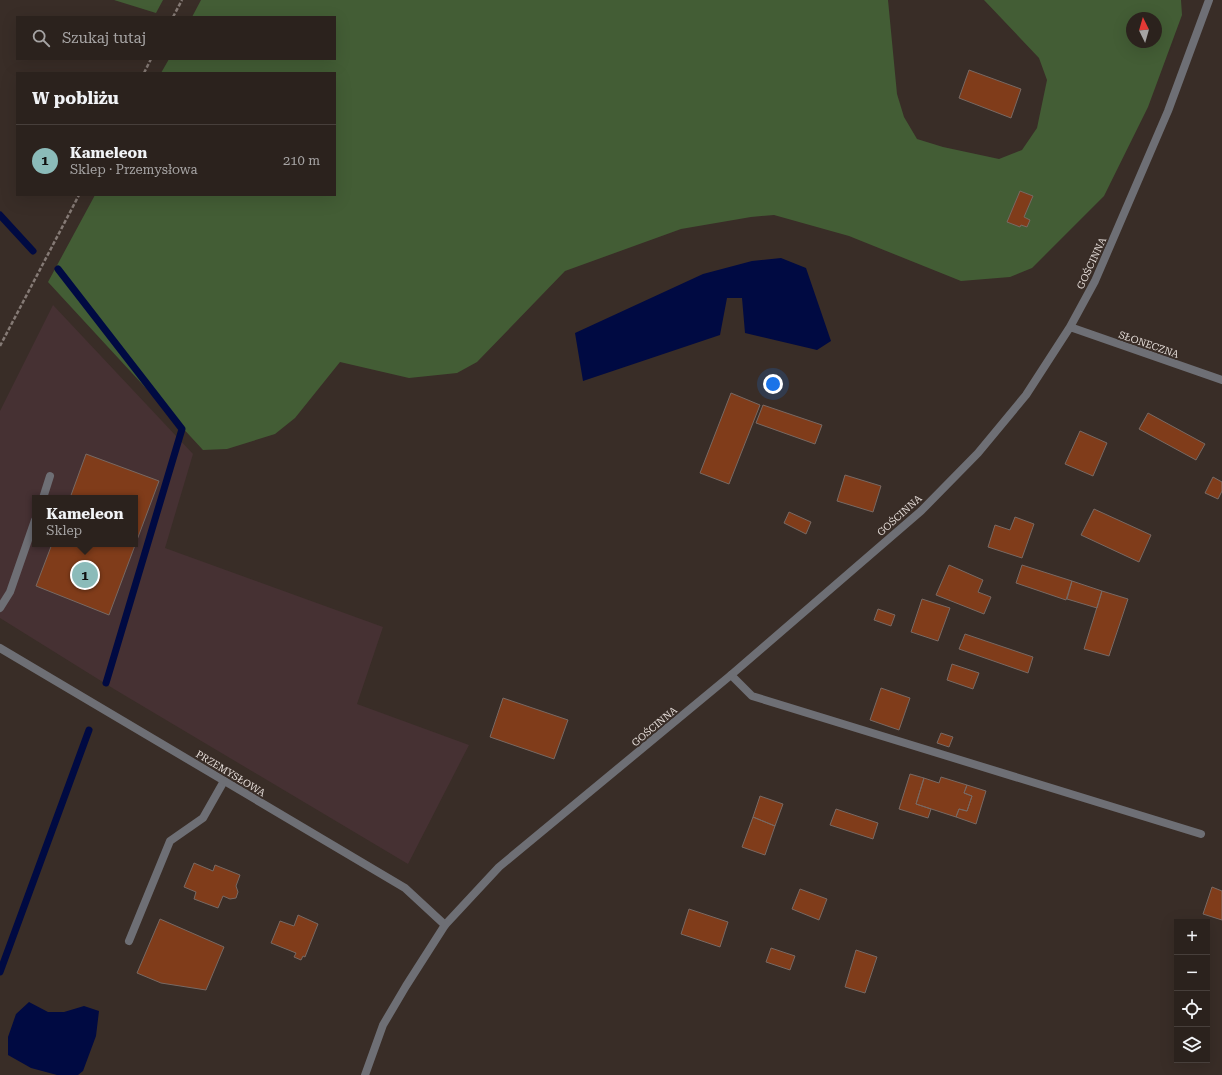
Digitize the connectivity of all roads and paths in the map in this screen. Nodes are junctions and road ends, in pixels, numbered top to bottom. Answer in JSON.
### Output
{"nodes":[{"id":1,"x":182,"y":0,"type":"edge"},
{"id":2,"x":1209,"y":0,"type":"edge"},
{"id":3,"x":174,"y":16,"type":"edge"},
{"id":4,"x":150,"y":60,"type":"edge"},
{"id":5,"x":144,"y":72,"type":"edge"},
{"id":6,"x":78,"y":196,"type":"edge"},
{"id":7,"x":1070,"y":327,"type":"junction"},
{"id":8,"x":0,"y":346,"type":"edge"},
{"id":9,"x":1222,"y":380,"type":"edge"},
{"id":10,"x":50,"y":476,"type":"dead end"},
{"id":11,"x":44,"y":495,"type":"edge"},
{"id":12,"x":32,"y":529,"type":"edge"},
{"id":13,"x":0,"y":608,"type":"edge"},
{"id":14,"x":0,"y":648,"type":"edge"},
{"id":15,"x":731,"y":675,"type":"junction"},
{"id":16,"x":224,"y":781,"type":"junction"},
{"id":17,"x":1201,"y":834,"type":"dead end"},
{"id":18,"x":445,"y":925,"type":"junction"},
{"id":19,"x":129,"y":941,"type":"dead end"},
{"id":20,"x":366,"y":1075,"type":"edge"}],
"edges":[{"from":1,"to":3,"type":"path"},
{"from":2,"to":7,"type":"street","name":"GOŚCINNA"},
{"from":4,"to":5,"type":"path"},
{"from":6,"to":8,"type":"path"},
{"from":7,"to":9,"type":"street","name":"SŁONECZNA"},
{"from":7,"to":15,"type":"street","name":"GOŚCINNA"},
{"from":10,"to":11,"type":"street"},
{"from":12,"to":13,"type":"street"},
{"from":14,"to":16,"type":"street","name":"PRZEMYSŁOWA"},
{"from":15,"to":17,"type":"street"},
{"from":15,"to":18,"type":"street","name":"GOŚCINNA"},
{"from":16,"to":18,"type":"street","name":"PRZEMYSŁOWA"},
{"from":16,"to":19,"type":"street"},
{"from":18,"to":20,"type":"street","name":"GOŚCINNA"}]}
